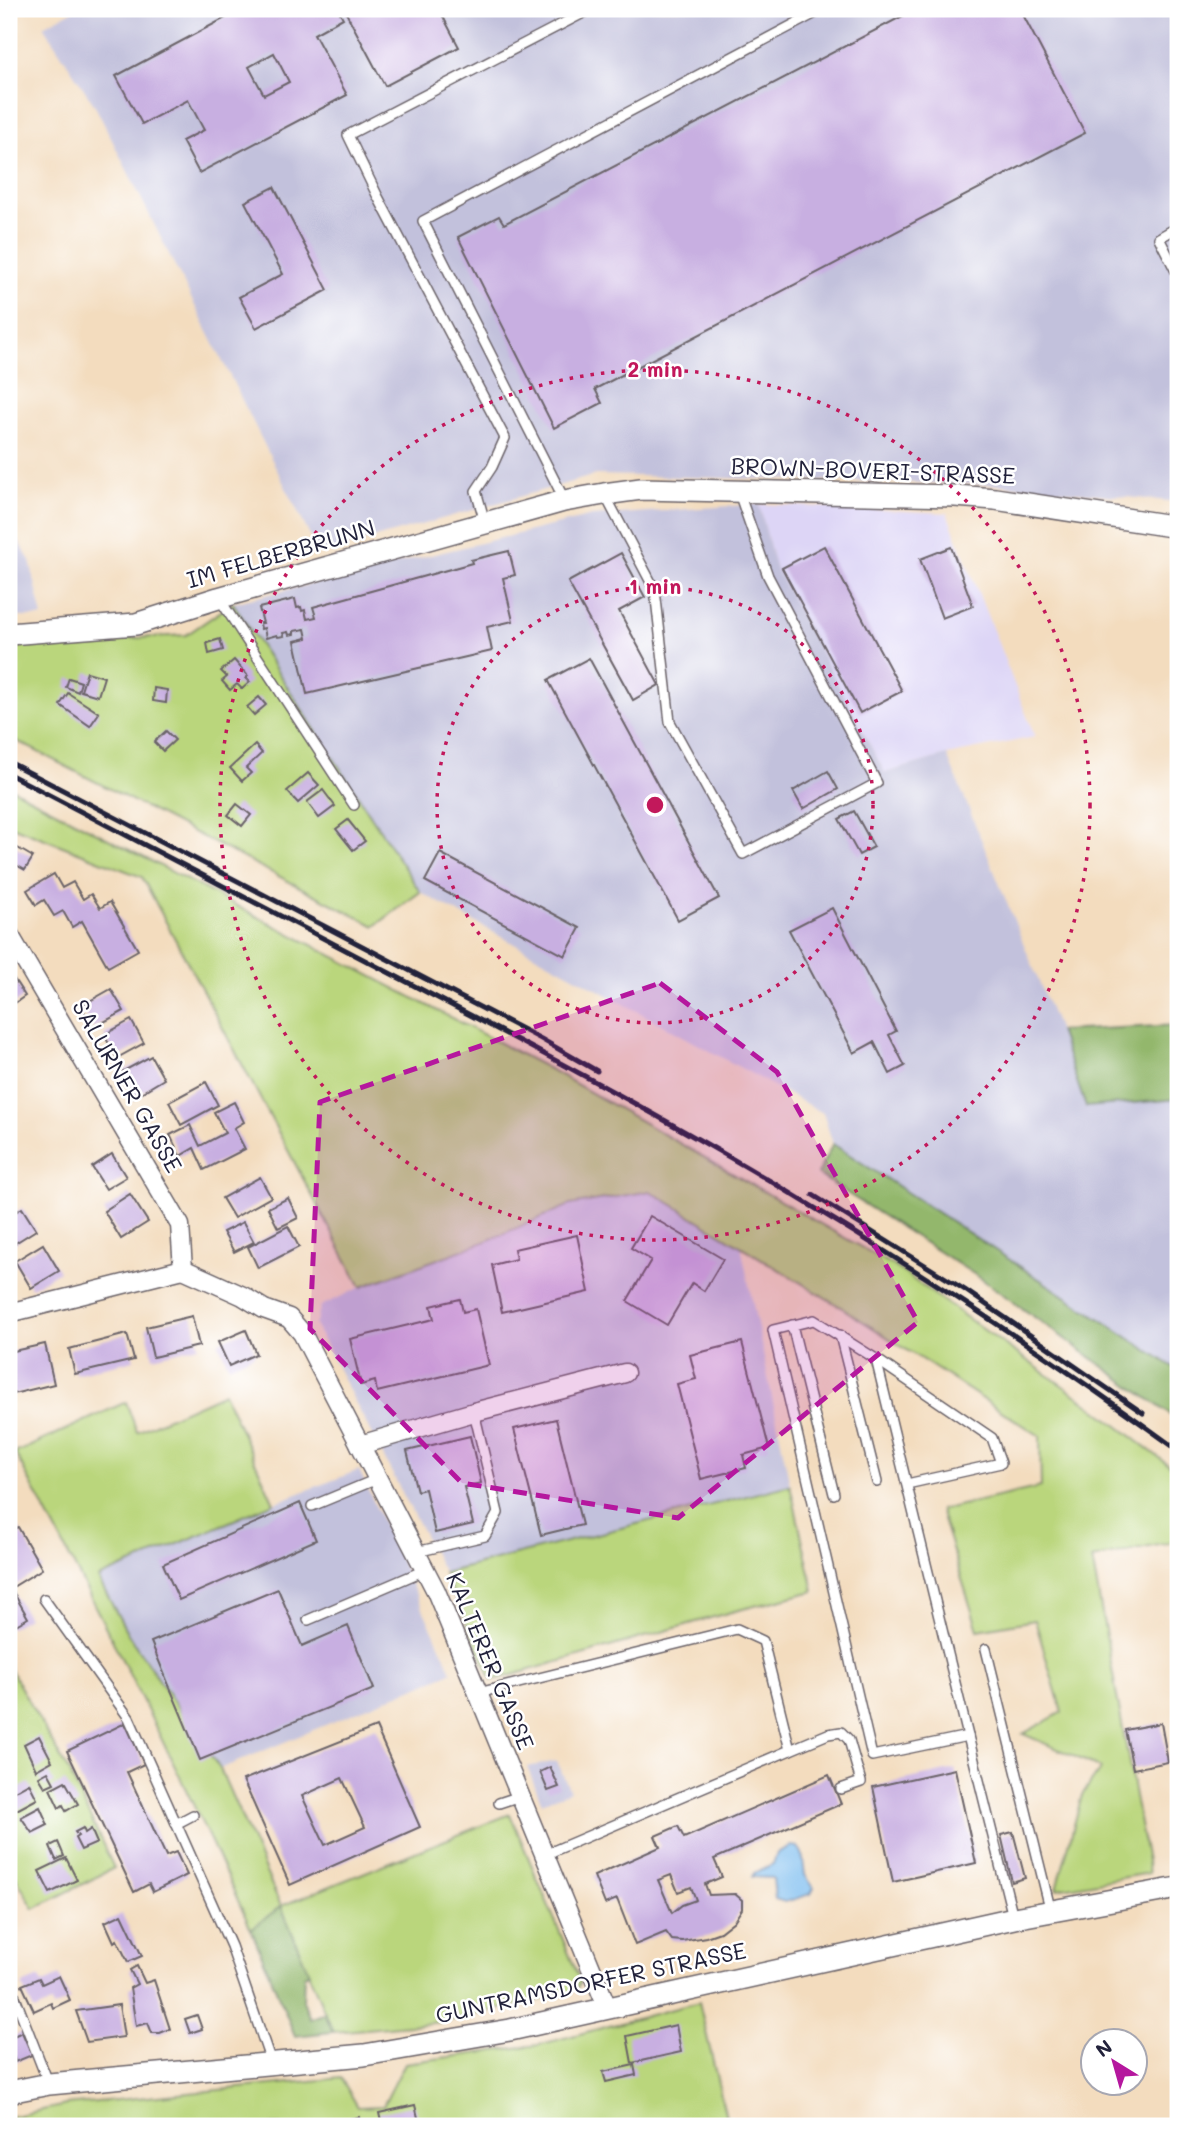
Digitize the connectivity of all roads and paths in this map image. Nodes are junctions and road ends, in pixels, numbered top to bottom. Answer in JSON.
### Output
{"nodes":[{"id":1,"x":592,"y":9,"type":"edge"},
{"id":2,"x":823,"y":9,"type":"edge"},
{"id":3,"x":1178,"y":227,"type":"edge"},
{"id":4,"x":1178,"y":275,"type":"edge"},
{"id":5,"x":738,"y":490,"type":"junction"},
{"id":6,"x":604,"y":494,"type":"junction"},
{"id":7,"x":564,"y":501,"type":"junction"},
{"id":8,"x":486,"y":523,"type":"junction"},
{"id":9,"x":1178,"y":527,"type":"edge"},
{"id":10,"x":218,"y":598,"type":"junction"},
{"id":11,"x":9,"y":634,"type":"edge"},
{"id":12,"x":354,"y":805,"type":"dead end"},
{"id":13,"x":9,"y":933,"type":"edge"},
{"id":14,"x":183,"y":1269,"type":"junction"},
{"id":15,"x":12,"y":1306,"type":"edge"},
{"id":16,"x":792,"y":1325,"type":"junction"},
{"id":17,"x":840,"y":1335,"type":"junction"},
{"id":18,"x":876,"y":1359,"type":"junction"},
{"id":19,"x":625,"y":1373,"type":"dead end"},
{"id":20,"x":474,"y":1412,"type":"junction"},
{"id":21,"x":360,"y":1445,"type":"junction"},
{"id":22,"x":377,"y":1479,"type":"junction"},
{"id":23,"x":877,"y":1482,"type":"dead end"},
{"id":24,"x":907,"y":1484,"type":"junction"},
{"id":25,"x":834,"y":1494,"type":"dead end"},
{"id":26,"x":312,"y":1506,"type":"dead end"},
{"id":27,"x":415,"y":1552,"type":"junction"},
{"id":28,"x":425,"y":1570,"type":"junction"},
{"id":29,"x":44,"y":1599,"type":"dead end"},
{"id":30,"x":308,"y":1620,"type":"dead end"},
{"id":31,"x":986,"y":1649,"type":"dead end"},
{"id":32,"x":478,"y":1693,"type":"junction"},
{"id":33,"x":968,"y":1736,"type":"junction"},
{"id":34,"x":790,"y":1750,"type":"junction"},
{"id":35,"x":841,"y":1789,"type":"dead end"},
{"id":36,"x":520,"y":1796,"type":"junction"},
{"id":37,"x":499,"y":1803,"type":"dead end"},
{"id":38,"x":193,"y":1815,"type":"dead end"},
{"id":39,"x":176,"y":1824,"type":"junction"},
{"id":40,"x":544,"y":1855,"type":"junction"},
{"id":41,"x":1178,"y":1888,"type":"edge"},
{"id":42,"x":1051,"y":1912,"type":"junction"},
{"id":43,"x":1014,"y":1919,"type":"junction"},
{"id":44,"x":9,"y":1982,"type":"edge"},
{"id":45,"x":607,"y":2007,"type":"junction"},
{"id":46,"x":271,"y":2064,"type":"junction"},
{"id":47,"x":49,"y":2084,"type":"junction"},
{"id":48,"x":9,"y":2092,"type":"edge"}],
"edges":[{"from":1,"to":8,"type":"lane"},
{"from":2,"to":7,"type":"lane"},
{"from":3,"to":4,"type":"lane"},
{"from":5,"to":6,"type":"street","name":"BROWN-BOVERI-STRASSE"},
{"from":5,"to":6,"type":"lane"},
{"from":5,"to":9,"type":"street","name":"BROWN-BOVERI-STRASSE"},
{"from":6,"to":7,"type":"street","name":"BROWN-BOVERI-STRASSE"},
{"from":7,"to":8,"type":"street","name":"IM FELBERBRUNN"},
{"from":8,"to":10,"type":"street","name":"IM FELBERBRUNN"},
{"from":10,"to":11,"type":"street","name":"IM FELBERBRUNN"},
{"from":10,"to":12,"type":"lane"},
{"from":13,"to":14,"type":"street","name":"SALURNER GASSE"},
{"from":14,"to":15,"type":"street"},
{"from":14,"to":21,"type":"street","name":"KALTERER GASSE"},
{"from":16,"to":17,"type":"lane"},
{"from":16,"to":25,"type":"lane"},
{"from":16,"to":33,"type":"lane"},
{"from":17,"to":18,"type":"lane"},
{"from":17,"to":23,"type":"lane"},
{"from":18,"to":24,"type":"lane"},
{"from":18,"to":24,"type":"lane"},
{"from":19,"to":20,"type":"street"},
{"from":20,"to":21,"type":"street"},
{"from":20,"to":27,"type":"lane"},
{"from":21,"to":22,"type":"street","name":"KALTERER GASSE"},
{"from":22,"to":26,"type":"lane"},
{"from":22,"to":27,"type":"street","name":"KALTERER GASSE"},
{"from":24,"to":33,"type":"lane"},
{"from":27,"to":28,"type":"street","name":"KALTERER GASSE"},
{"from":28,"to":30,"type":"lane"},
{"from":28,"to":32,"type":"street","name":"KALTERER GASSE"},
{"from":29,"to":39,"type":"lane"},
{"from":31,"to":42,"type":"lane"},
{"from":32,"to":34,"type":"lane"},
{"from":32,"to":36,"type":"street","name":"KALTERER GASSE"},
{"from":33,"to":43,"type":"lane"},
{"from":34,"to":35,"type":"lane"},
{"from":34,"to":40,"type":"lane"},
{"from":36,"to":37,"type":"lane"},
{"from":36,"to":40,"type":"street","name":"KALTERER GASSE"},
{"from":38,"to":39,"type":"lane"},
{"from":39,"to":46,"type":"lane"},
{"from":40,"to":45,"type":"street","name":"KALTERER GASSE"},
{"from":41,"to":42,"type":"street","name":"GUNTRAMSDORFER STRASSE"},
{"from":42,"to":43,"type":"street","name":"GUNTRAMSDORFER STRASSE"},
{"from":43,"to":45,"type":"street","name":"GUNTRAMSDORFER STRASSE"},
{"from":44,"to":47,"type":"lane"},
{"from":45,"to":46,"type":"street","name":"GUNTRAMSDORFER STRASSE"},
{"from":46,"to":47,"type":"street","name":"GUNTRAMSDORFER STRASSE"},
{"from":47,"to":48,"type":"street","name":"GUNTRAMSDORFER STRASSE"}]}
